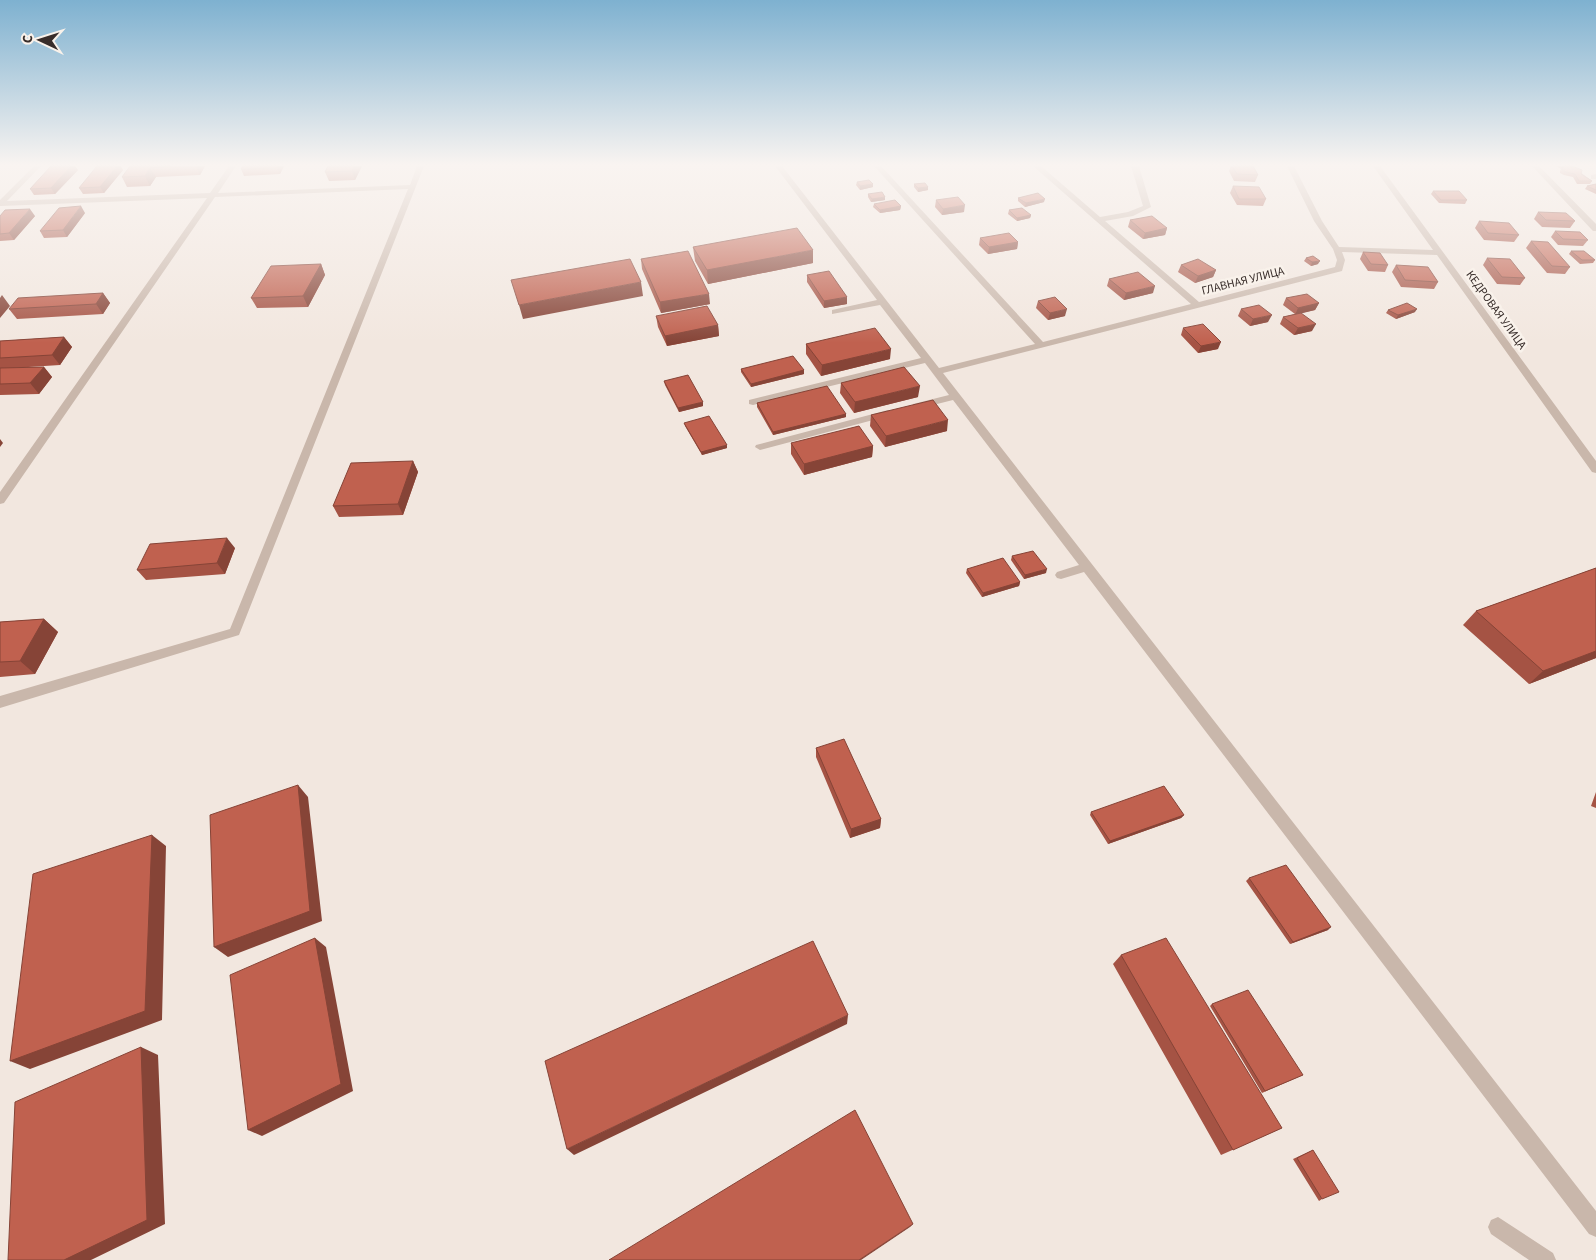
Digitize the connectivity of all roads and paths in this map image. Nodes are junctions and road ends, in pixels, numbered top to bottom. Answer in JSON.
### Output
{"nodes":[{"id":1,"x":192,"y":225,"type":"edge"},
{"id":2,"x":397,"y":225,"type":"edge"},
{"id":3,"x":823,"y":225,"type":"edge"},
{"id":4,"x":931,"y":225,"type":"edge"},
{"id":5,"x":1105,"y":225,"type":"edge"},
{"id":6,"x":1321,"y":225,"type":"edge"},
{"id":7,"x":1418,"y":225,"type":"edge"},
{"id":8,"x":1337,"y":249,"type":"junction"},
{"id":9,"x":1438,"y":253,"type":"junction"},
{"id":10,"x":881,"y":302,"type":"junction"},
{"id":11,"x":1198,"y":306,"type":"junction"},
{"id":12,"x":835,"y":312,"type":"dead end"},
{"id":13,"x":1041,"y":345,"type":"junction"},
{"id":14,"x":926,"y":360,"type":"junction"},
{"id":15,"x":935,"y":372,"type":"junction"},
{"id":16,"x":954,"y":397,"type":"junction"},
{"id":17,"x":752,"y":402,"type":"dead end"},
{"id":18,"x":760,"y":447,"type":"dead end"},
{"id":19,"x":1596,"y":469,"type":"edge"},
{"id":20,"x":0,"y":500,"type":"edge"},
{"id":21,"x":1085,"y":566,"type":"junction"},
{"id":22,"x":1061,"y":575,"type":"dead end"},
{"id":23,"x":0,"y":702,"type":"edge"},
{"id":24,"x":1498,"y":1227,"type":"dead end"},
{"id":25,"x":1596,"y":1227,"type":"edge"},
{"id":26,"x":1546,"y":1260,"type":"edge"}],
"edges":[{"from":1,"to":20,"type":"street"},
{"from":2,"to":23,"type":"street"},
{"from":3,"to":10,"type":"street"},
{"from":4,"to":13,"type":"street"},
{"from":5,"to":11,"type":"street"},
{"from":6,"to":8,"type":"street"},
{"from":7,"to":9,"type":"street","name":"КЕДРОВАЯ УЛИЦА"},
{"from":8,"to":9,"type":"street"},
{"from":8,"to":11,"type":"street","name":"ГЛАВНАЯ УЛИЦА"},
{"from":9,"to":19,"type":"street","name":"КЕДРОВАЯ УЛИЦА"},
{"from":10,"to":12,"type":"street"},
{"from":10,"to":14,"type":"street"},
{"from":11,"to":13,"type":"street","name":"ГЛАВНАЯ УЛИЦА"},
{"from":13,"to":15,"type":"street","name":"ГЛАВНАЯ УЛИЦА"},
{"from":14,"to":15,"type":"street"},
{"from":14,"to":17,"type":"street"},
{"from":15,"to":16,"type":"street"},
{"from":16,"to":18,"type":"street"},
{"from":16,"to":21,"type":"street"},
{"from":21,"to":22,"type":"street"},
{"from":21,"to":25,"type":"street"},
{"from":24,"to":26,"type":"street"}]}
